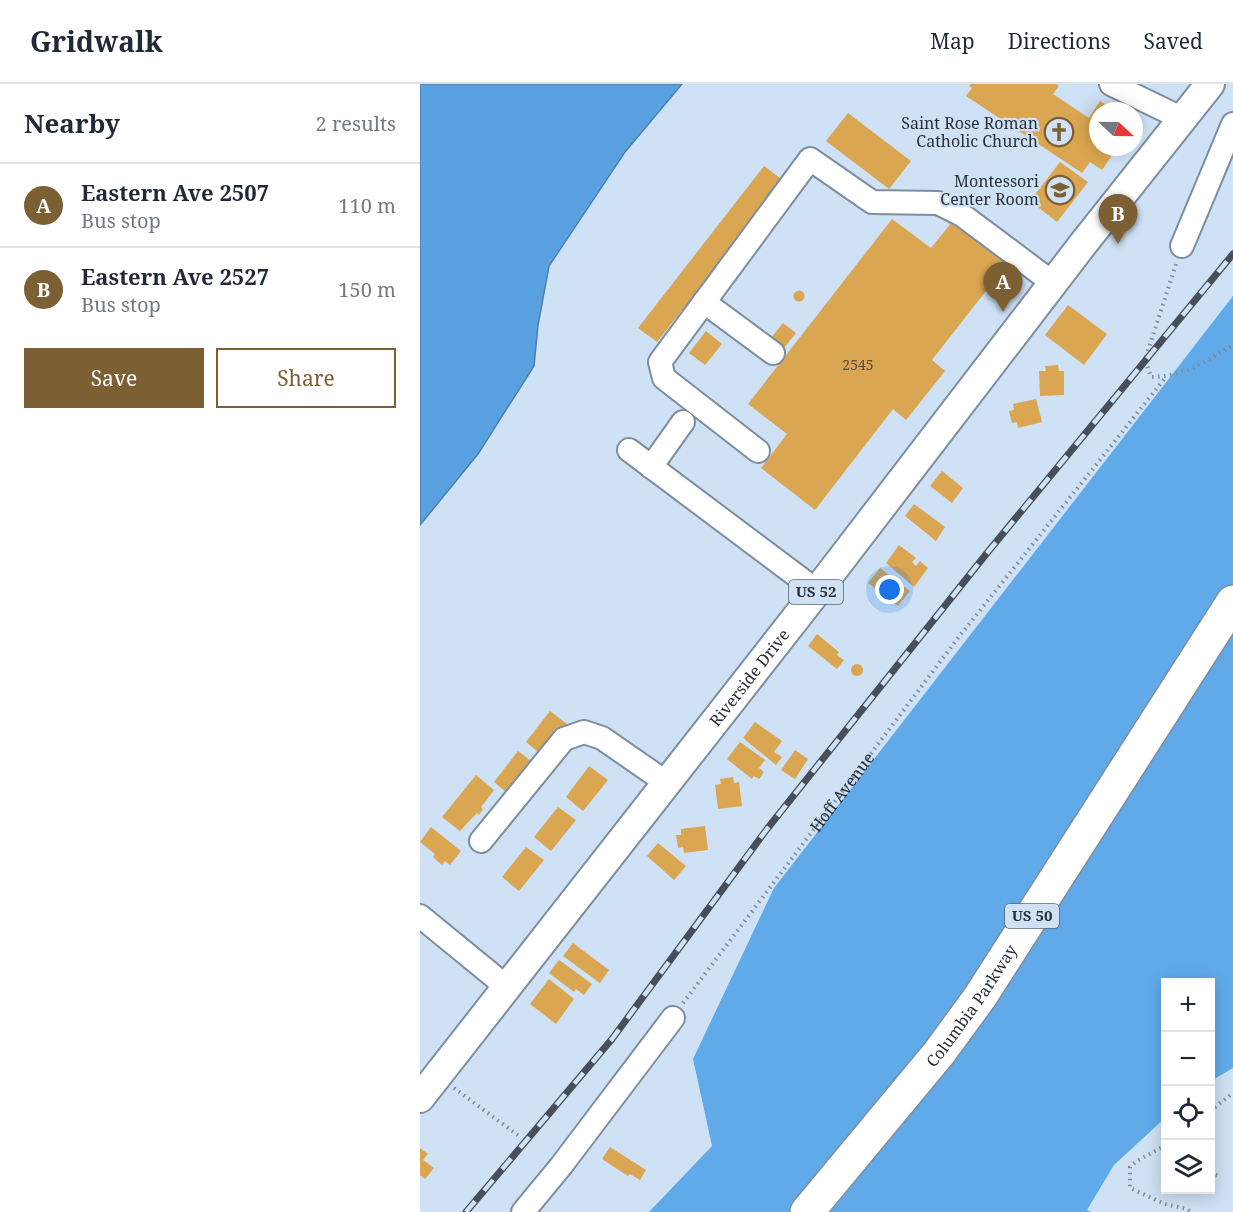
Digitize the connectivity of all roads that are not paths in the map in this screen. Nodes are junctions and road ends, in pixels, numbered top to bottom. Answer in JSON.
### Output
{"nodes":[{"id":1,"x":1111,"y":84,"type":"edge"},
{"id":2,"x":1210,"y":84,"type":"edge"},
{"id":3,"x":1183,"y":119,"type":"junction"},
{"id":4,"x":1233,"y":124,"type":"edge"},
{"id":5,"x":1182,"y":246,"type":"road end"},
{"id":6,"x":1053,"y":283,"type":"junction"},
{"id":7,"x":704,"y":302,"type":"junction"},
{"id":8,"x":773,"y":353,"type":"dead end"},
{"id":9,"x":683,"y":422,"type":"dead end"},
{"id":10,"x":629,"y":450,"type":"dead end"},
{"id":11,"x":758,"y":451,"type":"dead end"},
{"id":12,"x":651,"y":466,"type":"junction"},
{"id":13,"x":817,"y":591,"type":"junction"},
{"id":14,"x":1233,"y":602,"type":"edge"},
{"id":15,"x":667,"y":783,"type":"junction"},
{"id":16,"x":482,"y":841,"type":"dead end"},
{"id":17,"x":420,"y":916,"type":"edge"},
{"id":18,"x":507,"y":988,"type":"junction"},
{"id":19,"x":673,"y":1018,"type":"road end"},
{"id":20,"x":420,"y":1098,"type":"edge"},
{"id":21,"x":523,"y":1212,"type":"edge"},
{"id":22,"x":807,"y":1212,"type":"edge"}],
"edges":[{"from":1,"to":3,"type":"street"},
{"from":2,"to":3,"type":"main road","name":"Riverside Drive","number":"US 52"},
{"from":3,"to":6,"type":"main road","name":"Riverside Drive","number":"US 52"},
{"from":4,"to":5,"type":"street"},
{"from":6,"to":7,"type":"street"},
{"from":6,"to":13,"type":"main road","name":"Riverside Drive","number":"US 52"},
{"from":7,"to":8,"type":"street"},
{"from":7,"to":11,"type":"street"},
{"from":9,"to":12,"type":"street"},
{"from":10,"to":12,"type":"street"},
{"from":12,"to":13,"type":"street"},
{"from":13,"to":15,"type":"main road","name":"Riverside Drive","number":"US 52"},
{"from":14,"to":22,"type":"highway","name":"Columbia Parkway","number":"US 50"},
{"from":15,"to":16,"type":"street"},
{"from":15,"to":18,"type":"main road","name":"Riverside Drive","number":"US 52"},
{"from":17,"to":18,"type":"street"},
{"from":18,"to":20,"type":"main road","name":"Riverside Drive","number":"US 52"},
{"from":19,"to":21,"type":"street"}]}
